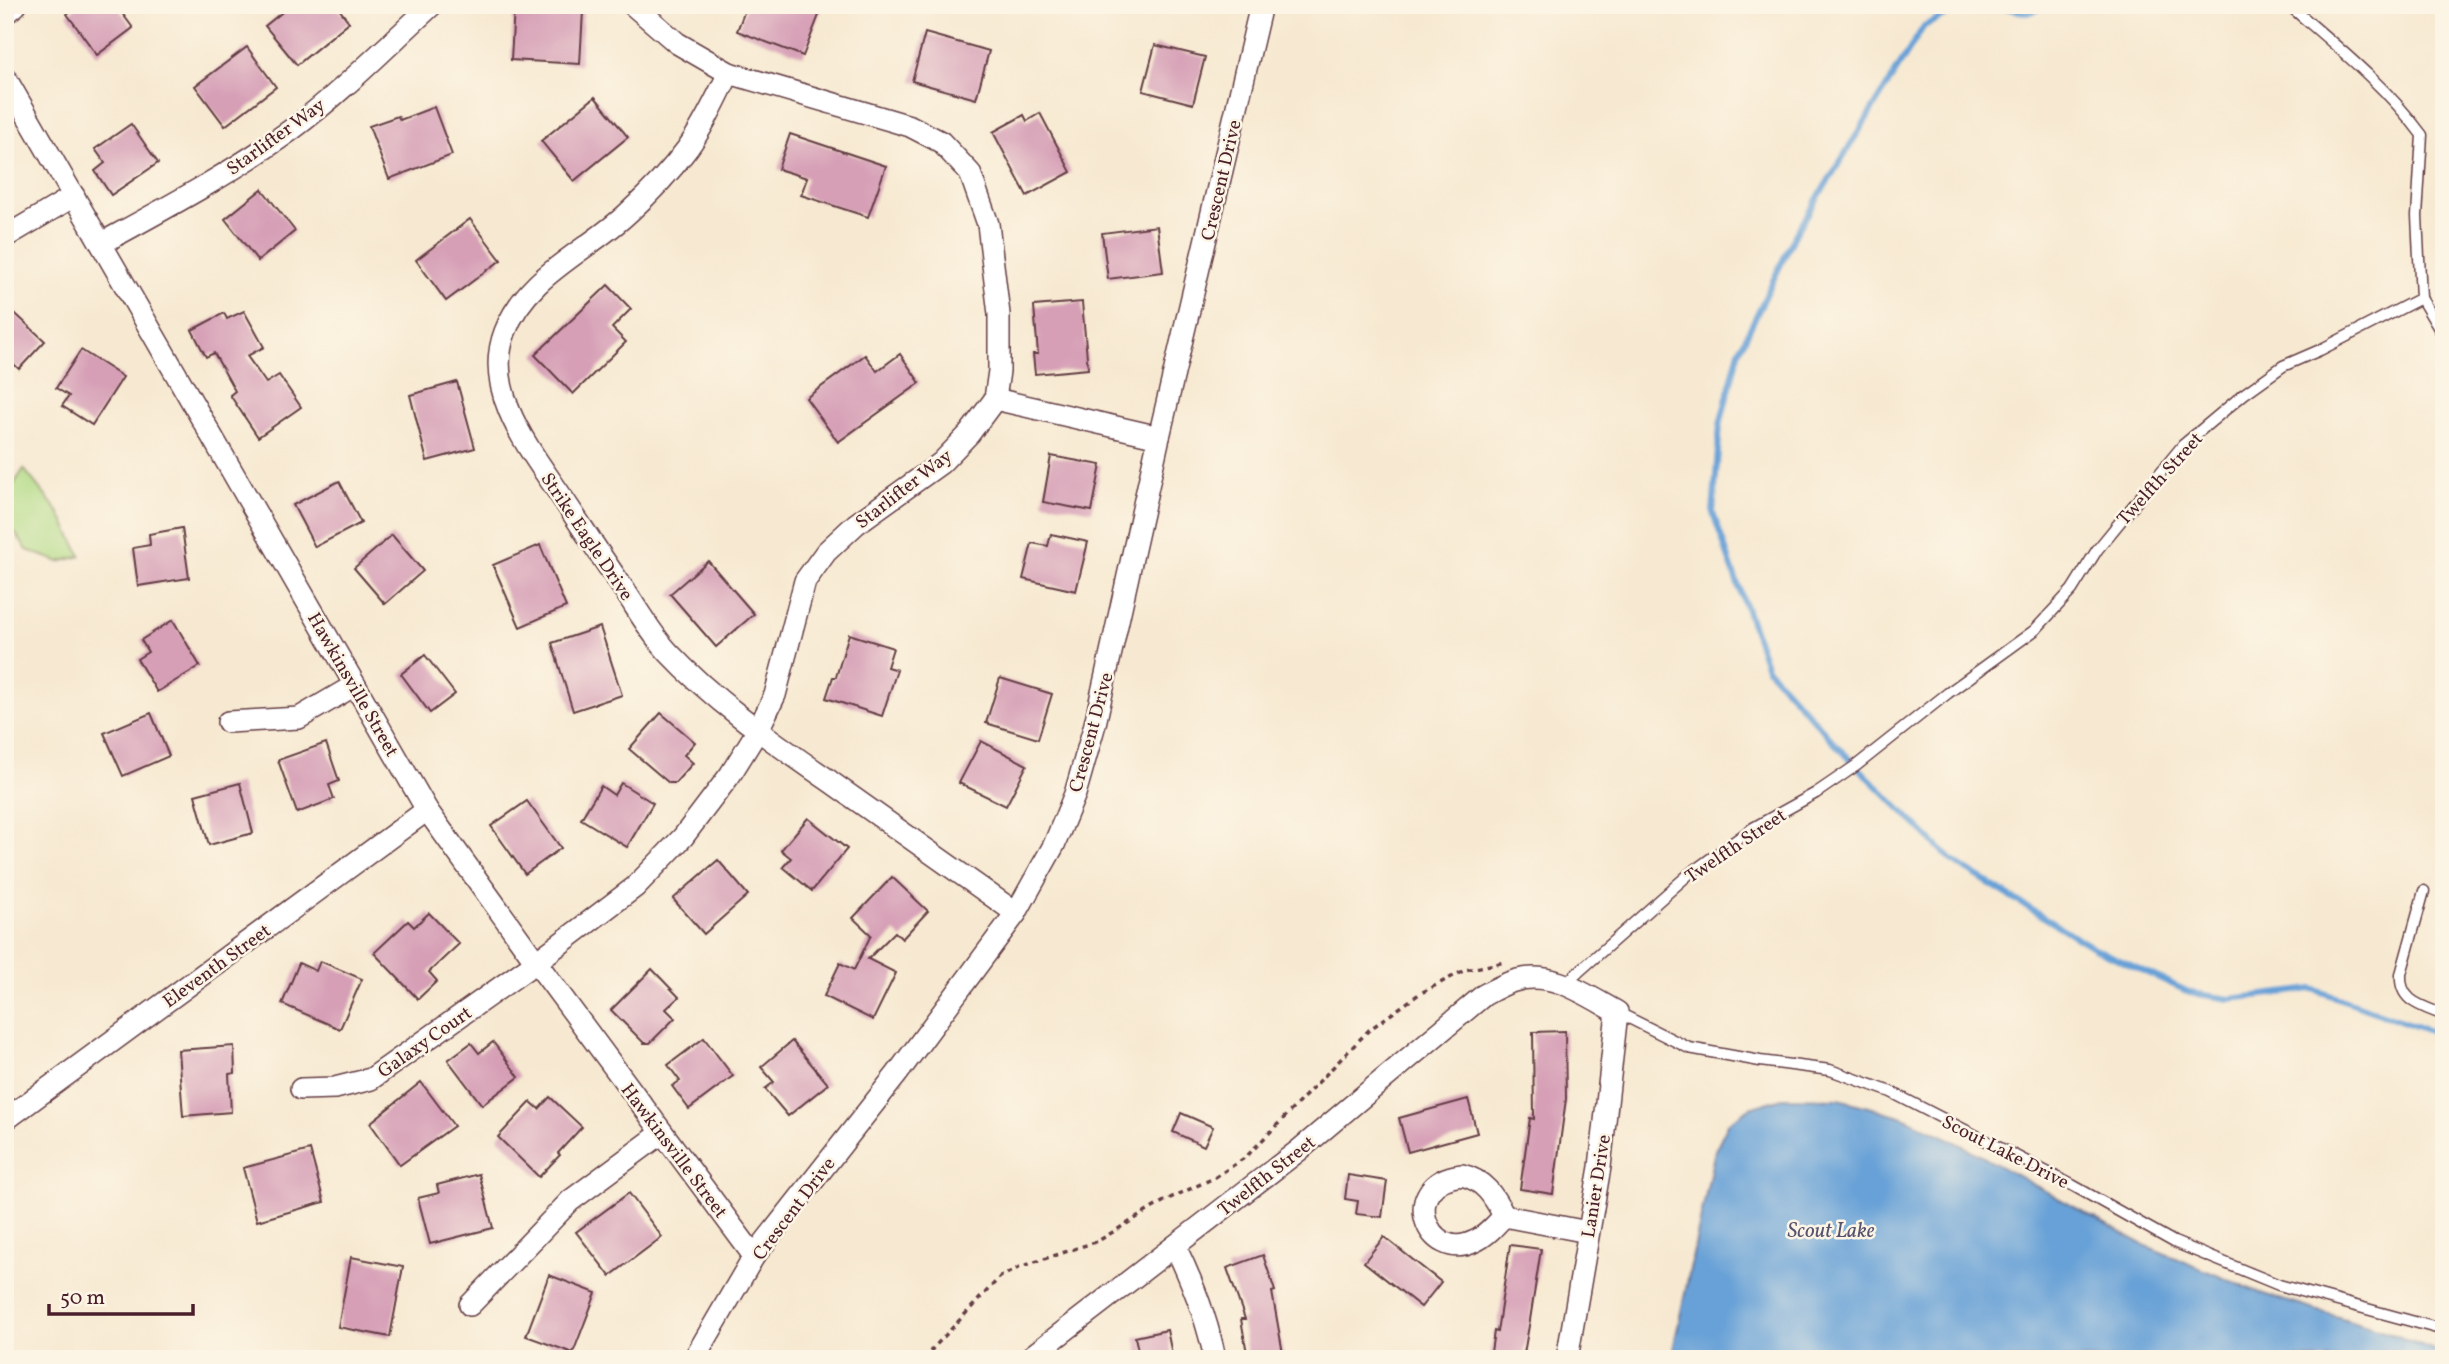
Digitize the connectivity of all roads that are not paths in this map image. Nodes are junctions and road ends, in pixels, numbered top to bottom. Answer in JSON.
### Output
{"nodes":[{"id":1,"x":16,"y":5,"type":"edge"},
{"id":2,"x":432,"y":5,"type":"edge"},
{"id":3,"x":633,"y":5,"type":"edge"},
{"id":4,"x":1261,"y":5,"type":"edge"},
{"id":5,"x":2289,"y":5,"type":"edge"},
{"id":6,"x":5,"y":14,"type":"edge"},
{"id":7,"x":729,"y":73,"type":"junction"},
{"id":8,"x":5,"y":77,"type":"edge"},
{"id":9,"x":74,"y":196,"type":"junction"},
{"id":10,"x":5,"y":236,"type":"edge"},
{"id":11,"x":102,"y":243,"type":"junction"},
{"id":12,"x":2421,"y":298,"type":"junction"},
{"id":13,"x":2444,"y":337,"type":"edge"},
{"id":14,"x":995,"y":399,"type":"junction"},
{"id":15,"x":1159,"y":437,"type":"junction"},
{"id":16,"x":355,"y":685,"type":"junction"},
{"id":17,"x":228,"y":722,"type":"dead end"},
{"id":18,"x":758,"y":730,"type":"junction"},
{"id":19,"x":427,"y":810,"type":"junction"},
{"id":20,"x":2424,"y":891,"type":"dead end"},
{"id":21,"x":1016,"y":913,"type":"junction"},
{"id":22,"x":536,"y":962,"type":"junction"},
{"id":23,"x":1566,"y":983,"type":"junction"},
{"id":24,"x":1617,"y":1012,"type":"junction"},
{"id":25,"x":2444,"y":1014,"type":"edge"},
{"id":26,"x":301,"y":1089,"type":"dead end"},
{"id":27,"x":5,"y":1120,"type":"edge"},
{"id":28,"x":662,"y":1133,"type":"junction"},
{"id":29,"x":1504,"y":1216,"type":"dead end"},
{"id":30,"x":1588,"y":1232,"type":"junction"},
{"id":31,"x":1175,"y":1246,"type":"junction"},
{"id":32,"x":754,"y":1256,"type":"junction"},
{"id":33,"x":470,"y":1306,"type":"dead end"},
{"id":34,"x":2444,"y":1330,"type":"edge"},
{"id":35,"x":694,"y":1359,"type":"edge"},
{"id":36,"x":1028,"y":1359,"type":"edge"},
{"id":37,"x":1215,"y":1359,"type":"edge"},
{"id":38,"x":1567,"y":1359,"type":"edge"}],
"edges":[{"from":1,"to":6,"type":"street"},
{"from":2,"to":11,"type":"street","name":"Starlifter Way"},
{"from":3,"to":7,"type":"street"},
{"from":4,"to":15,"type":"street","name":"Crescent Drive"},
{"from":5,"to":12,"type":"lane"},
{"from":7,"to":14,"type":"street"},
{"from":7,"to":18,"type":"street","name":"Strike Eagle Drive"},
{"from":8,"to":9,"type":"street","name":"Hawkinsville Street"},
{"from":9,"to":10,"type":"street"},
{"from":9,"to":11,"type":"street","name":"Hawkinsville Street"},
{"from":11,"to":16,"type":"street","name":"Hawkinsville Street"},
{"from":12,"to":13,"type":"lane"},
{"from":12,"to":23,"type":"lane","name":"Twelfth Street"},
{"from":14,"to":15,"type":"street"},
{"from":14,"to":18,"type":"street","name":"Starlifter Way"},
{"from":15,"to":21,"type":"street","name":"Crescent Drive"},
{"from":16,"to":17,"type":"street"},
{"from":16,"to":19,"type":"street","name":"Hawkinsville Street"},
{"from":18,"to":21,"type":"street","name":"Strike Eagle Drive"},
{"from":18,"to":22,"type":"street","name":"Starlifter Way"},
{"from":19,"to":22,"type":"street","name":"Hawkinsville Street"},
{"from":19,"to":27,"type":"street","name":"Eleventh Street"},
{"from":20,"to":25,"type":"lane"},
{"from":21,"to":32,"type":"street","name":"Crescent Drive"},
{"from":22,"to":26,"type":"street","name":"Galaxy Court"},
{"from":22,"to":28,"type":"street","name":"Hawkinsville Street"},
{"from":23,"to":24,"type":"street","name":"Scout Lake Drive"},
{"from":23,"to":31,"type":"street","name":"Twelfth Street"},
{"from":24,"to":30,"type":"street","name":"Lanier Drive"},
{"from":24,"to":34,"type":"lane","name":"Scout Lake Drive"},
{"from":28,"to":32,"type":"street","name":"Hawkinsville Street"},
{"from":28,"to":33,"type":"street"},
{"from":29,"to":30,"type":"street"},
{"from":30,"to":38,"type":"street","name":"Lanier Drive"},
{"from":31,"to":36,"type":"street","name":"Twelfth Street"},
{"from":31,"to":37,"type":"street"},
{"from":32,"to":35,"type":"street","name":"Crescent Drive"}]}
